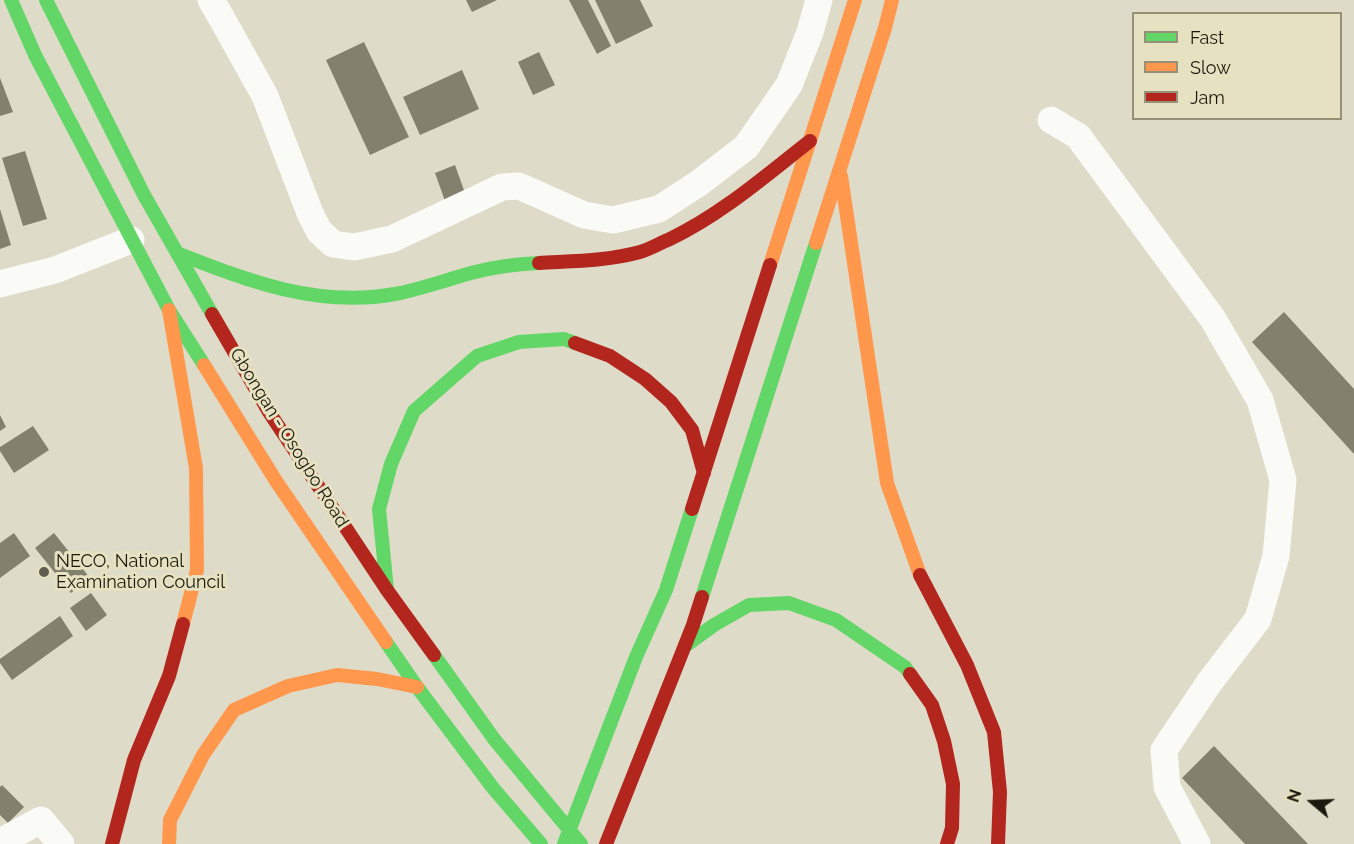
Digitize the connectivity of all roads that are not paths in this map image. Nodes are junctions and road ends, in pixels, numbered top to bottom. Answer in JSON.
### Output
{"nodes":[{"id":1,"x":11,"y":0,"type":"edge"},
{"id":2,"x":46,"y":0,"type":"edge"},
{"id":3,"x":211,"y":0,"type":"edge"},
{"id":4,"x":819,"y":0,"type":"edge"},
{"id":5,"x":855,"y":0,"type":"edge"},
{"id":6,"x":892,"y":0,"type":"edge"},
{"id":7,"x":1051,"y":120,"type":"dead end"},
{"id":8,"x":810,"y":141,"type":"junction"},
{"id":9,"x":840,"y":169,"type":"junction"},
{"id":10,"x":131,"y":240,"type":"junction"},
{"id":11,"x":177,"y":253,"type":"junction"},
{"id":12,"x":0,"y":284,"type":"edge"},
{"id":13,"x":169,"y":310,"type":"junction"},
{"id":14,"x":704,"y":473,"type":"junction"},
{"id":15,"x":387,"y":590,"type":"junction"},
{"id":16,"x":685,"y":646,"type":"junction"},
{"id":17,"x":417,"y":687,"type":"junction"},
{"id":18,"x":0,"y":842,"type":"edge"},
{"id":19,"x":61,"y":844,"type":"edge"},
{"id":20,"x":112,"y":844,"type":"edge"},
{"id":21,"x":169,"y":844,"type":"edge"},
{"id":22,"x":541,"y":844,"type":"edge"},
{"id":23,"x":564,"y":844,"type":"edge"},
{"id":24,"x":582,"y":844,"type":"edge"},
{"id":25,"x":606,"y":844,"type":"edge"},
{"id":26,"x":947,"y":844,"type":"edge"},
{"id":27,"x":998,"y":844,"type":"edge"},
{"id":28,"x":1197,"y":844,"type":"edge"}],
"edges":[{"from":1,"to":10,"type":"main road","name":"Gbongan - Osogbo Road"},
{"from":2,"to":11,"type":"main road","name":"Gbongan - Osogbo Road"},
{"from":3,"to":4,"type":"street"},
{"from":5,"to":8,"type":"main road"},
{"from":6,"to":9,"type":"main road"},
{"from":7,"to":28,"type":"street"},
{"from":8,"to":11,"type":"main road"},
{"from":8,"to":14,"type":"main road"},
{"from":9,"to":16,"type":"main road"},
{"from":9,"to":27,"type":"main road"},
{"from":10,"to":12,"type":"street"},
{"from":10,"to":13,"type":"main road","name":"Gbongan - Osogbo Road"},
{"from":11,"to":15,"type":"main road","name":"Gbongan - Osogbo Road"},
{"from":13,"to":17,"type":"main road","name":"Gbongan - Osogbo Road"},
{"from":13,"to":20,"type":"main road"},
{"from":14,"to":15,"type":"main road"},
{"from":14,"to":23,"type":"main road"},
{"from":15,"to":24,"type":"main road","name":"Gbongan - Osogbo Road"},
{"from":16,"to":25,"type":"main road"},
{"from":16,"to":26,"type":"main road"},
{"from":17,"to":21,"type":"main road"},
{"from":17,"to":22,"type":"main road","name":"Gbongan - Osogbo Road"},
{"from":18,"to":19,"type":"street"}]}
